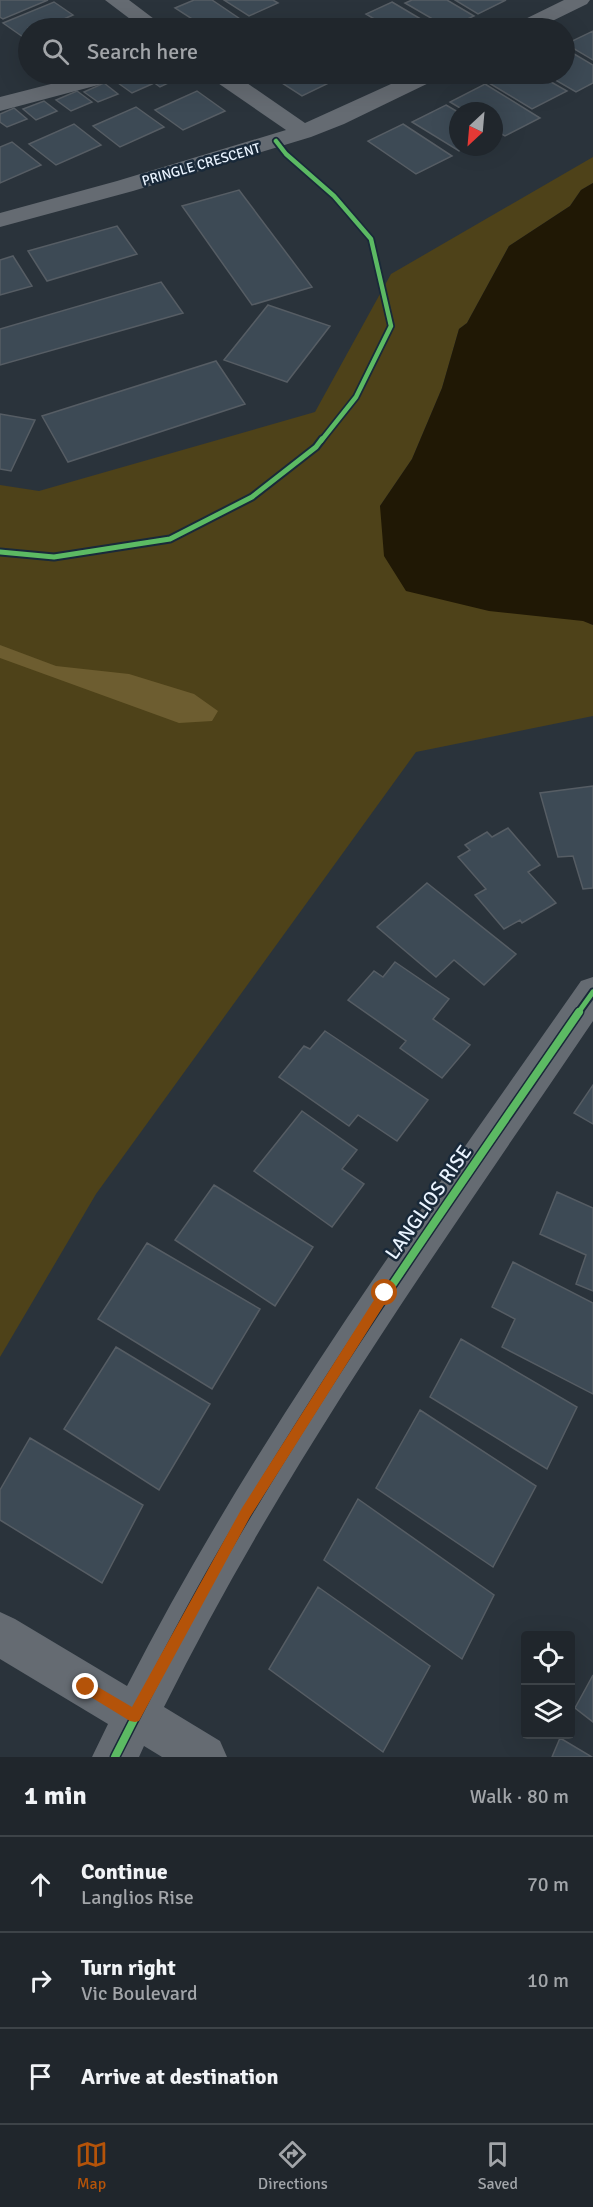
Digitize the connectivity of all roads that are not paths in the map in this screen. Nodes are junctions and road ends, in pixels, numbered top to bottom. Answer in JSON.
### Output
{"nodes":[{"id":1,"x":117,"y":0,"type":"edge"},
{"id":2,"x":580,"y":0,"type":"edge"},
{"id":3,"x":142,"y":18,"type":"edge"},
{"id":4,"x":543,"y":18,"type":"edge"},
{"id":5,"x":75,"y":84,"type":"edge"},
{"id":6,"x":234,"y":84,"type":"edge"},
{"id":7,"x":408,"y":84,"type":"edge"},
{"id":8,"x":0,"y":104,"type":"edge"},
{"id":9,"x":303,"y":132,"type":"junction"},
{"id":10,"x":0,"y":220,"type":"edge"},
{"id":11,"x":593,"y":992,"type":"edge"},
{"id":12,"x":0,"y":1634,"type":"edge"},
{"id":13,"x":135,"y":1716,"type":"junction"},
{"id":14,"x":115,"y":1757,"type":"edge"},
{"id":15,"x":204,"y":1757,"type":"edge"}],
"edges":[{"from":1,"to":3,"type":"street"},
{"from":2,"to":4,"type":"street"},
{"from":5,"to":8,"type":"street"},
{"from":6,"to":9,"type":"street"},
{"from":7,"to":9,"type":"street","name":"PRINGLE CRESCENT"},
{"from":9,"to":10,"type":"street","name":"PRINGLE CRESCENT"},
{"from":11,"to":13,"type":"street","name":"LANGLIOS RISE"},
{"from":12,"to":13,"type":"street"},
{"from":13,"to":14,"type":"street","name":"LANGLIOS RISE"},
{"from":13,"to":15,"type":"street"}]}
